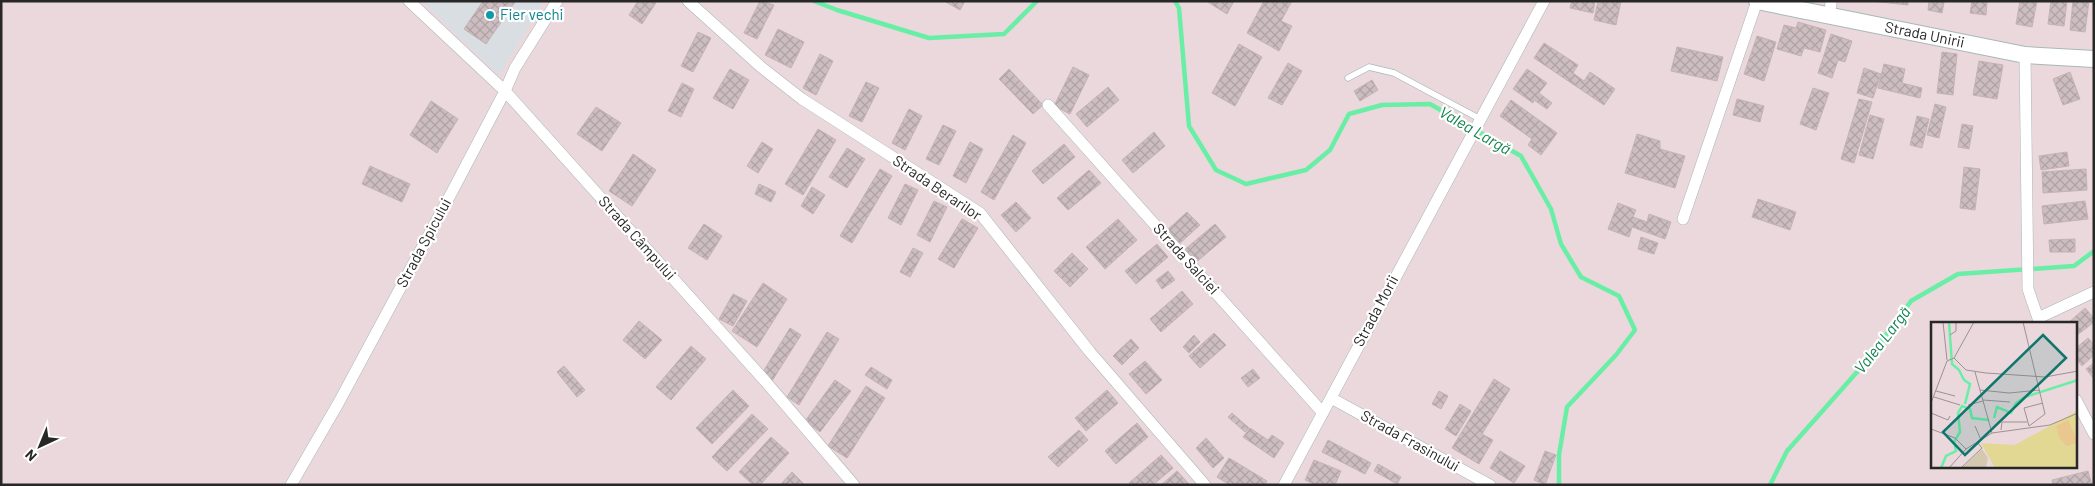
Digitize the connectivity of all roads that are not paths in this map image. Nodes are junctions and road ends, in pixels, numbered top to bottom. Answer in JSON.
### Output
{"nodes":[{"id":1,"x":409,"y":1,"type":"edge"},
{"id":2,"x":557,"y":1,"type":"edge"},
{"id":3,"x":688,"y":1,"type":"edge"},
{"id":4,"x":1544,"y":1,"type":"edge"},
{"id":5,"x":1757,"y":1,"type":"edge"},
{"id":6,"x":1830,"y":8,"type":"edge"},
{"id":7,"x":2025,"y":55,"type":"junction"},
{"id":8,"x":2094,"y":59,"type":"edge"},
{"id":9,"x":1348,"y":78,"type":"dead end"},
{"id":10,"x":505,"y":91,"type":"junction"},
{"id":11,"x":1048,"y":105,"type":"dead end"},
{"id":12,"x":1478,"y":122,"type":"junction"},
{"id":13,"x":1683,"y":219,"type":"dead end"},
{"id":14,"x":2094,"y":292,"type":"edge"},
{"id":15,"x":2039,"y":321,"type":"edge"},
{"id":16,"x":1331,"y":398,"type":"junction"},
{"id":17,"x":2078,"y":404,"type":"edge"},
{"id":18,"x":1323,"y":413,"type":"junction"},
{"id":19,"x":2094,"y":434,"type":"edge"},
{"id":20,"x":291,"y":485,"type":"edge"},
{"id":21,"x":854,"y":485,"type":"edge"},
{"id":22,"x":1205,"y":485,"type":"edge"},
{"id":23,"x":1284,"y":485,"type":"edge"},
{"id":24,"x":1490,"y":485,"type":"edge"}],
"edges":[{"from":1,"to":10,"type":"street","name":"Strada Câmpului"},
{"from":2,"to":10,"type":"street","name":"Strada Spicului"},
{"from":3,"to":22,"type":"street","name":"Strada Berarilor"},
{"from":4,"to":12,"type":"street","name":"Strada Morii"},
{"from":5,"to":6,"type":"main road","name":"Strada Unirii"},
{"from":5,"to":13,"type":"street","name":"Strada Unirii"},
{"from":6,"to":7,"type":"main road","name":"Strada Unirii"},
{"from":7,"to":8,"type":"main road","name":"Strada Unirii"},
{"from":7,"to":15,"type":"street"},
{"from":9,"to":12,"type":"lane"},
{"from":10,"to":20,"type":"street","name":"Strada Spicului"},
{"from":10,"to":21,"type":"street","name":"Strada Câmpului"},
{"from":11,"to":18,"type":"street","name":"Strada Salciei"},
{"from":12,"to":16,"type":"street","name":"Strada Morii"},
{"from":14,"to":15,"type":"street"},
{"from":16,"to":18,"type":"street","name":"Strada Morii"},
{"from":16,"to":24,"type":"street","name":"Strada Frasinului"},
{"from":17,"to":19,"type":"street"},
{"from":18,"to":23,"type":"street","name":"Strada Morii"}]}
